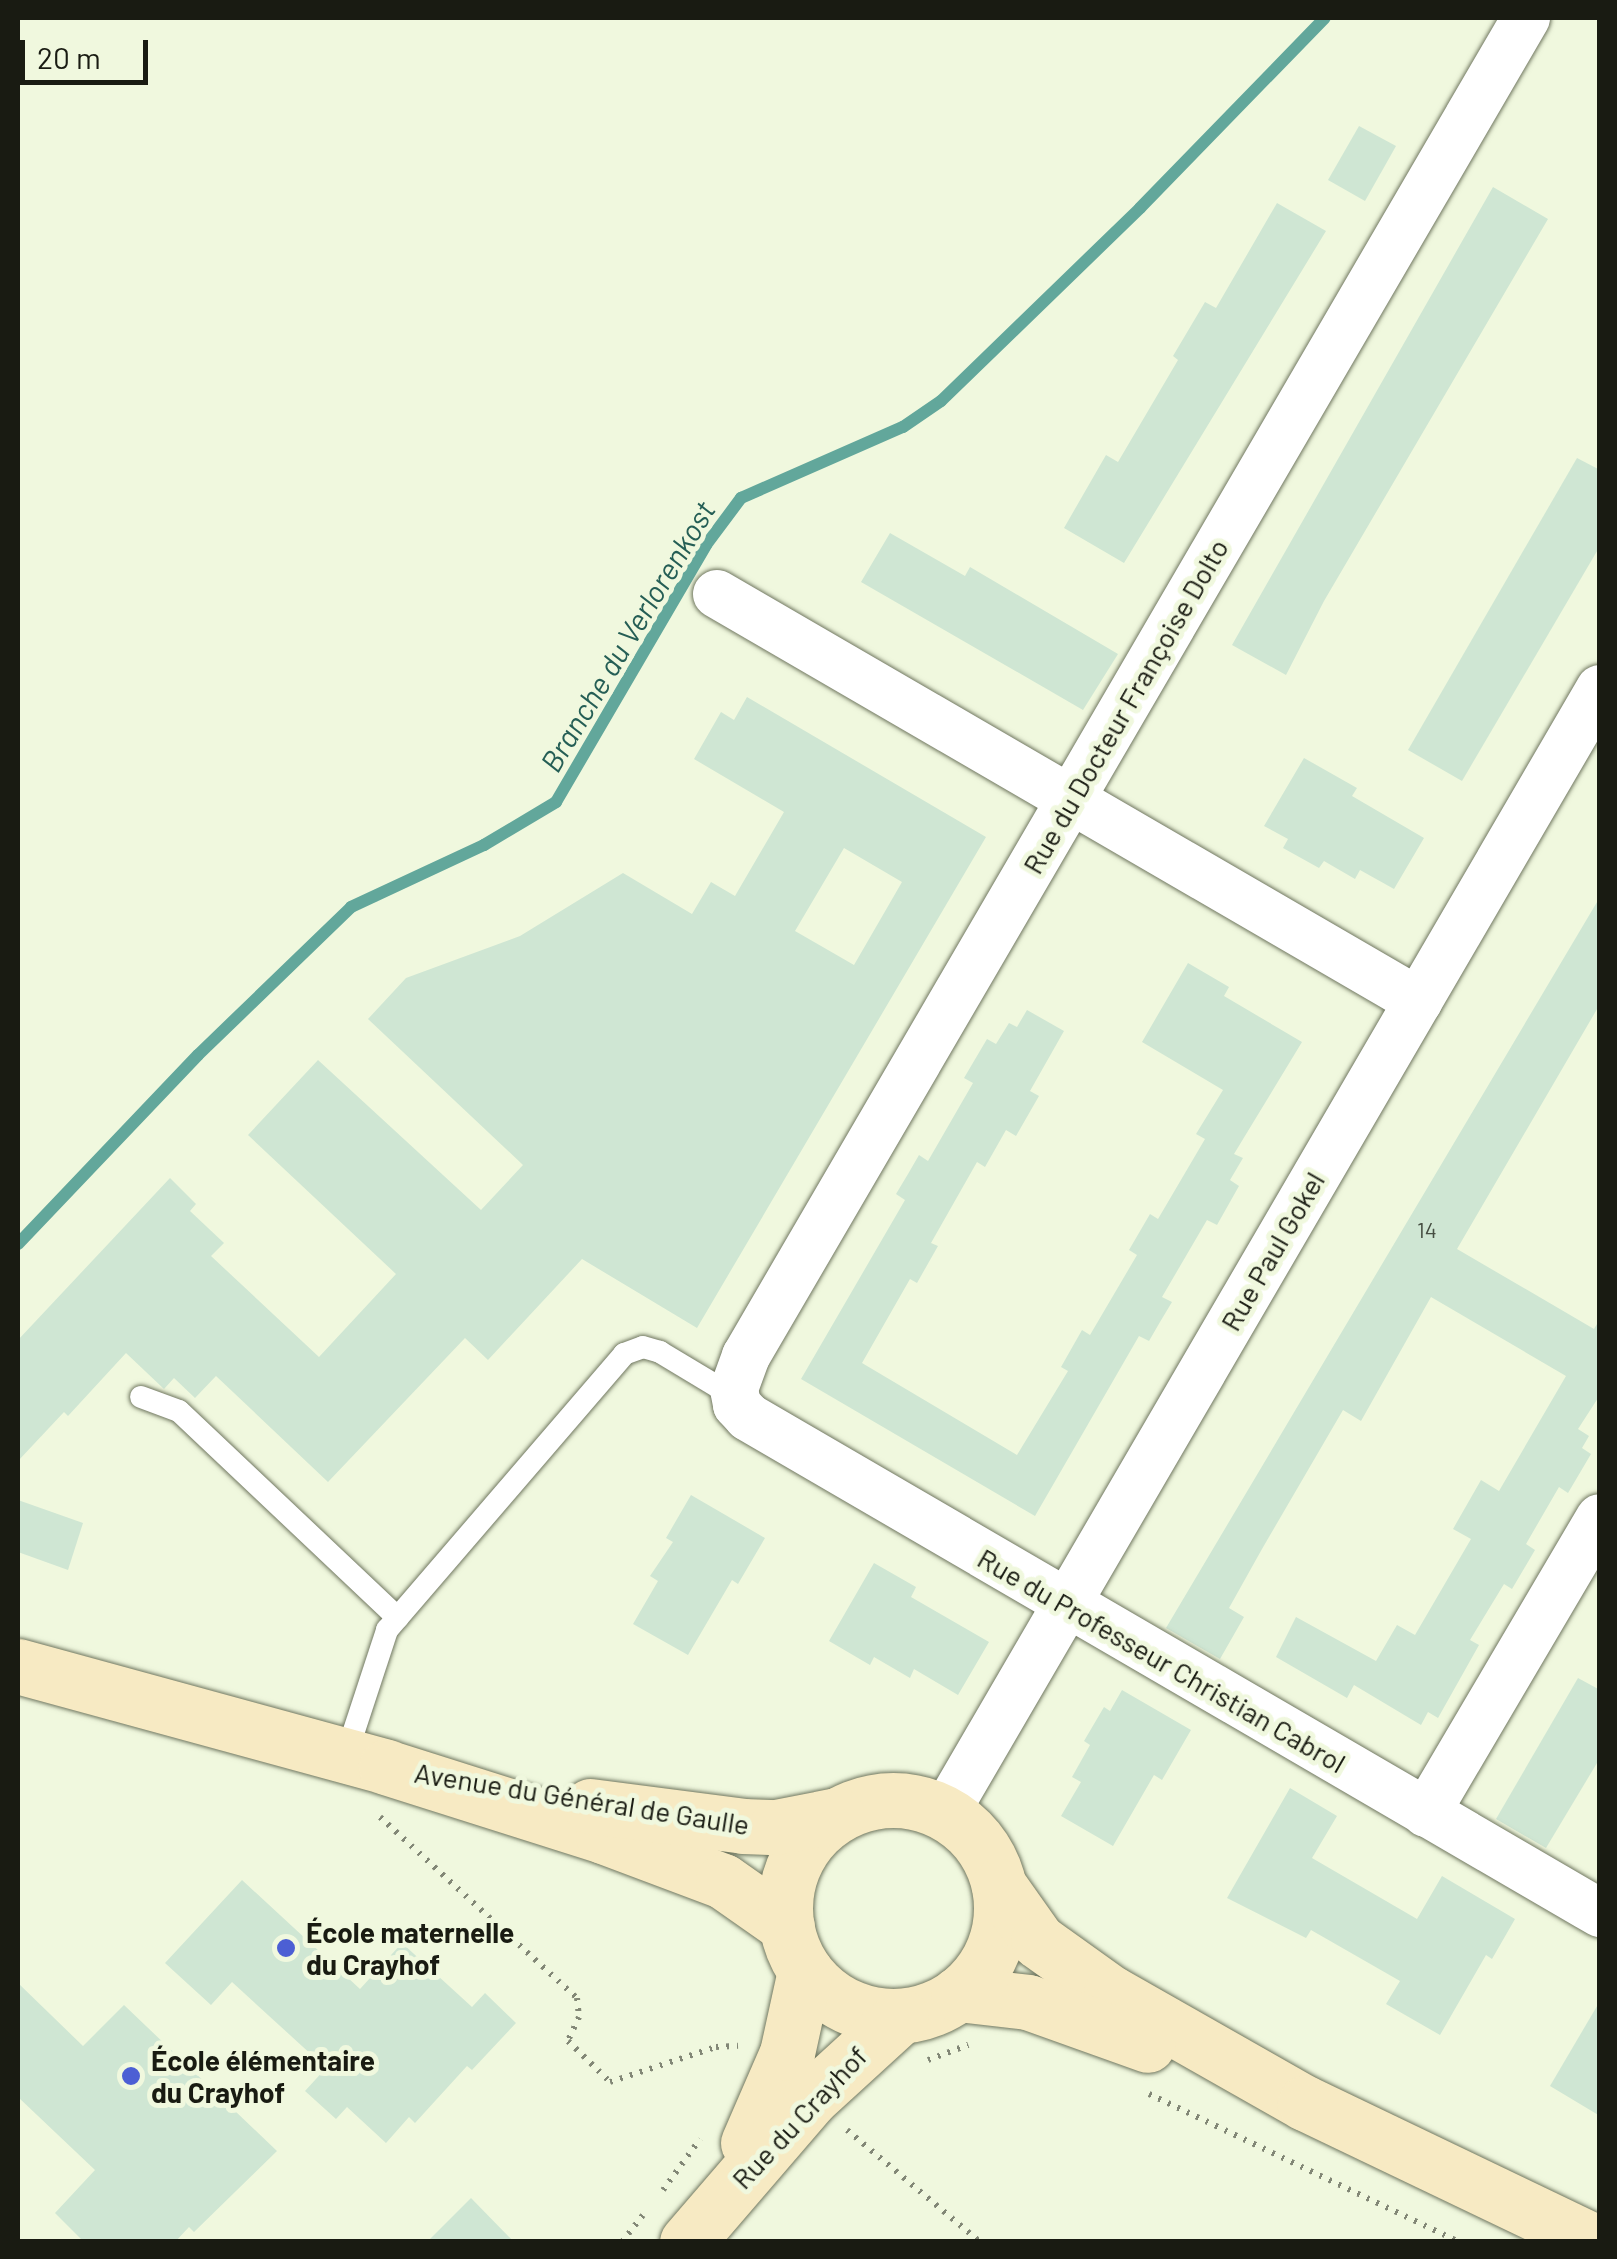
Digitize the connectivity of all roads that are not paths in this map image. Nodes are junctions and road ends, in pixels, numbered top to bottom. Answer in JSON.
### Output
{"nodes":[{"id":1,"x":1526,"y":18,"type":"edge"},
{"id":2,"x":718,"y":594,"type":"dead end"},
{"id":3,"x":1600,"y":689,"type":"edge"},
{"id":4,"x":1071,"y":799,"type":"junction"},
{"id":5,"x":1418,"y":1001,"type":"junction"},
{"id":6,"x":141,"y":1397,"type":"dead end"},
{"id":7,"x":735,"y":1397,"type":"junction"},
{"id":8,"x":1600,"y":1518,"type":"edge"},
{"id":9,"x":1066,"y":1604,"type":"junction"},
{"id":10,"x":398,"y":1618,"type":"junction"},
{"id":11,"x":18,"y":1666,"type":"edge"},
{"id":12,"x":368,"y":1778,"type":"junction"},
{"id":13,"x":945,"y":1813,"type":"junction"},
{"id":14,"x":1426,"y":1813,"type":"junction"},
{"id":15,"x":837,"y":1815,"type":"junction"},
{"id":16,"x":999,"y":1886,"type":"junction"},
{"id":17,"x":1600,"y":1913,"type":"edge"},
{"id":18,"x":796,"y":1949,"type":"junction"},
{"id":19,"x":958,"y":1994,"type":"junction"},
{"id":20,"x":900,"y":2016,"type":"junction"},
{"id":21,"x":1305,"y":2104,"type":"junction"},
{"id":22,"x":673,"y":2218,"type":"edge"},
{"id":23,"x":1596,"y":2242,"type":"edge"}],
"edges":[{"from":1,"to":4,"type":"street","name":"Rue du Docteur Françoise Dolto"},
{"from":2,"to":4,"type":"street"},
{"from":3,"to":5,"type":"street","name":"Rue Paul Gokel"},
{"from":4,"to":5,"type":"street"},
{"from":4,"to":7,"type":"street","name":"Rue du Docteur Françoise Dolto"},
{"from":5,"to":9,"type":"street","name":"Rue Paul Gokel"},
{"from":6,"to":10,"type":"lane"},
{"from":7,"to":9,"type":"street","name":"Rue du Professeur Christian Cabrol"},
{"from":7,"to":10,"type":"lane"},
{"from":8,"to":14,"type":"street"},
{"from":9,"to":13,"type":"street","name":"Rue Paul Gokel"},
{"from":9,"to":14,"type":"street","name":"Rue du Professeur Christian Cabrol"},
{"from":10,"to":12,"type":"lane"},
{"from":11,"to":12,"type":"street","name":"Avenue du Général de Gaulle"},
{"from":12,"to":15,"type":"street","name":"Avenue du Général de Gaulle"},
{"from":12,"to":18,"type":"street","name":"Avenue du Général de Gaulle"},
{"from":13,"to":15,"type":"street"},
{"from":13,"to":16,"type":"street"},
{"from":14,"to":17,"type":"street","name":"Rue du Professeur Christian Cabrol"},
{"from":15,"to":18,"type":"street"},
{"from":16,"to":19,"type":"street"},
{"from":16,"to":21,"type":"street"},
{"from":18,"to":20,"type":"street"},
{"from":18,"to":22,"type":"street","name":"Rue du Crayhof"},
{"from":19,"to":20,"type":"street"},
{"from":19,"to":21,"type":"street"},
{"from":20,"to":22,"type":"street","name":"Rue du Crayhof"},
{"from":21,"to":23,"type":"street"}]}
